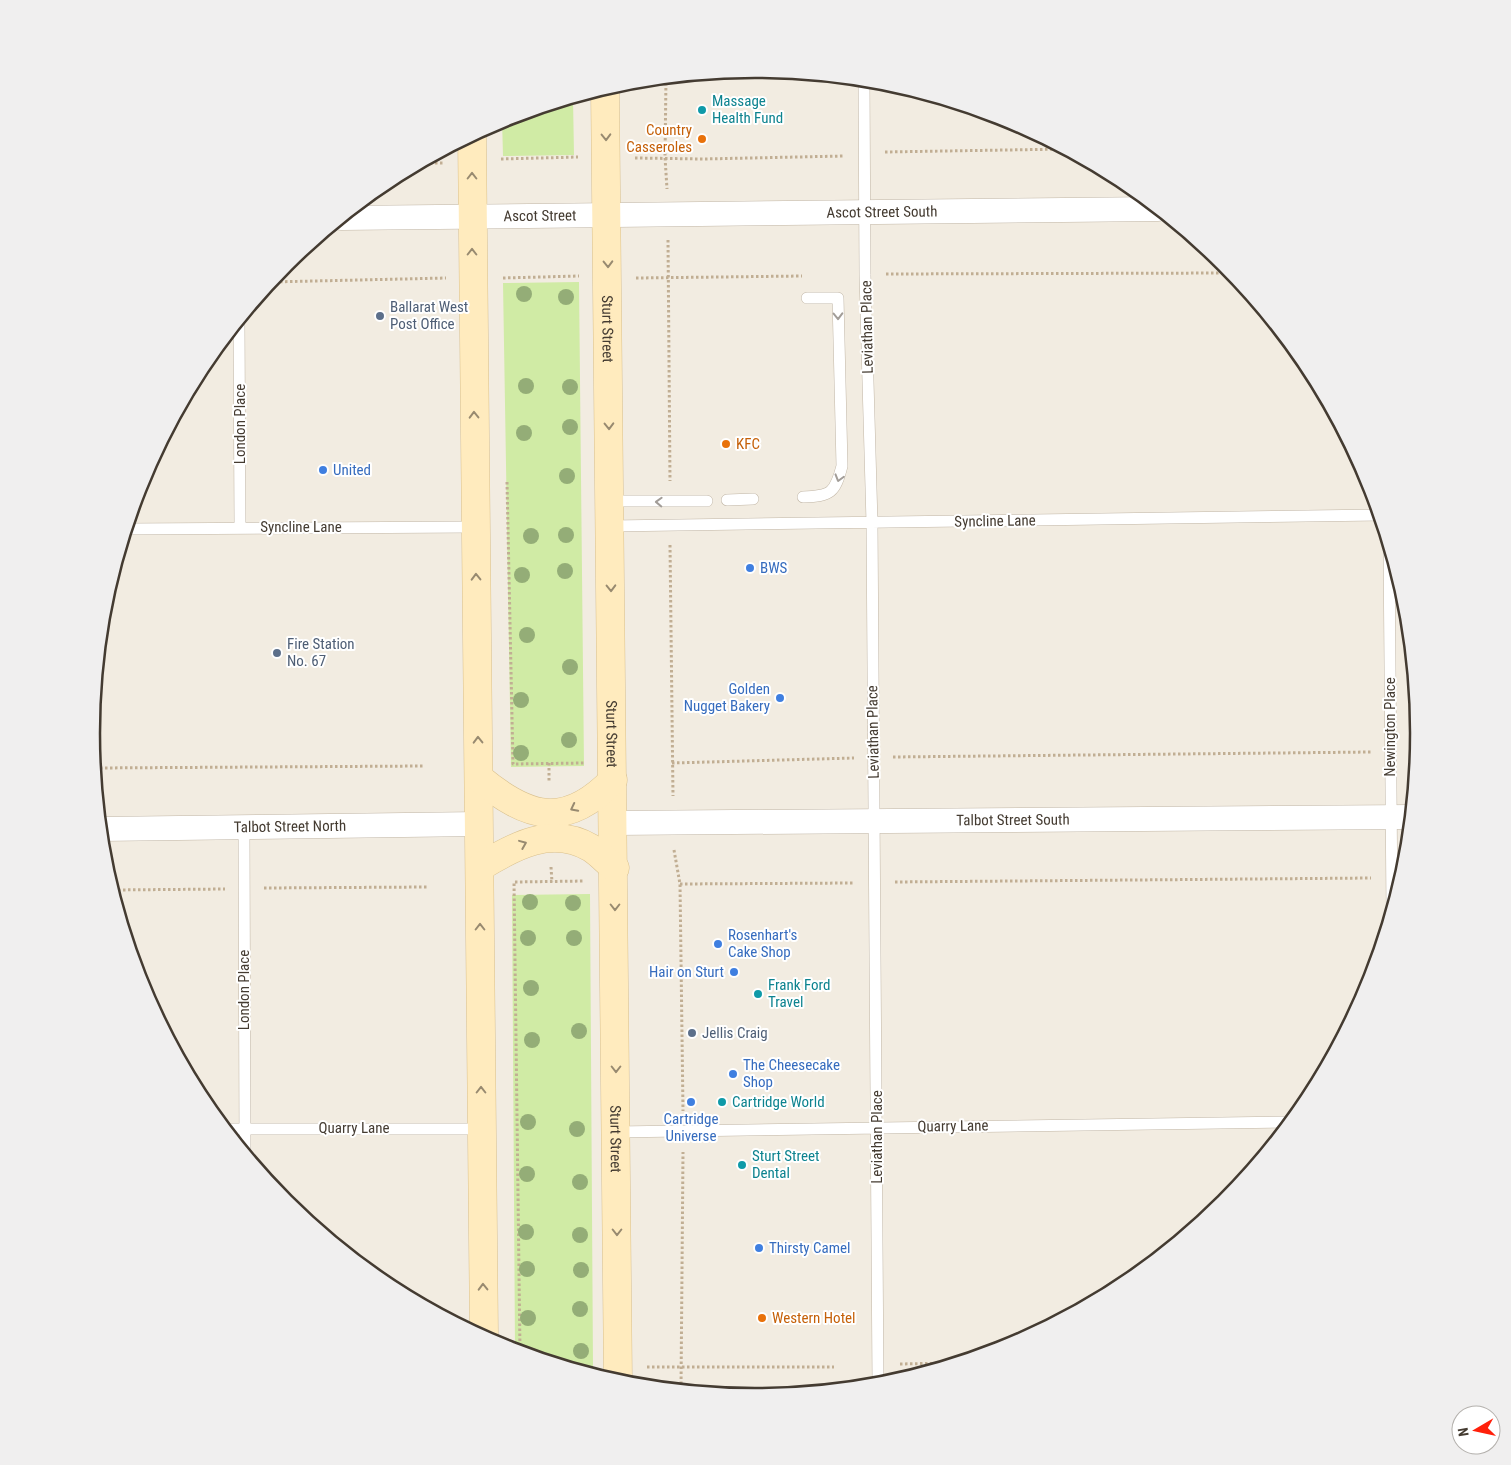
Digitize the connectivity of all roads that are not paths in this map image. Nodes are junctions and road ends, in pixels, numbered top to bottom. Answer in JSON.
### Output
{"nodes":[{"id":1,"x":864,"y":87,"type":"edge"},
{"id":2,"x":605,"y":95,"type":"edge"},
{"id":3,"x":472,"y":142,"type":"edge"},
{"id":4,"x":1147,"y":208,"type":"edge"},
{"id":5,"x":865,"y":212,"type":"junction"},
{"id":6,"x":607,"y":215,"type":"junction"},
{"id":7,"x":472,"y":216,"type":"junction"},
{"id":8,"x":351,"y":218,"type":"edge"},
{"id":9,"x":807,"y":298,"type":"dead end"},
{"id":10,"x":239,"y":330,"type":"edge"},
{"id":11,"x":803,"y":498,"type":"dead end"},
{"id":12,"x":727,"y":500,"type":"dead end"},
{"id":13,"x":753,"y":500,"type":"dead end"},
{"id":14,"x":707,"y":501,"type":"dead end"},
{"id":15,"x":611,"y":514,"type":"junction"},
{"id":16,"x":1373,"y":515,"type":"edge"},
{"id":17,"x":872,"y":523,"type":"junction"},
{"id":18,"x":240,"y":527,"type":"junction"},
{"id":19,"x":475,"y":528,"type":"junction"},
{"id":20,"x":133,"y":529,"type":"edge"},
{"id":21,"x":1388,"y":564,"type":"edge"},
{"id":22,"x":478,"y":778,"type":"junction"},
{"id":23,"x":613,"y":780,"type":"junction"},
{"id":24,"x":1401,"y":817,"type":"edge"},
{"id":25,"x":874,"y":821,"type":"junction"},
{"id":26,"x":614,"y":823,"type":"junction"},
{"id":27,"x":479,"y":824,"type":"junction"},
{"id":28,"x":244,"y":827,"type":"junction"},
{"id":29,"x":108,"y":829,"type":"edge"},
{"id":30,"x":480,"y":867,"type":"junction"},
{"id":31,"x":603,"y":875,"type":"junction"},
{"id":32,"x":1391,"y":888,"type":"edge"},
{"id":33,"x":1281,"y":1122,"type":"edge"},
{"id":34,"x":877,"y":1127,"type":"junction"},
{"id":35,"x":482,"y":1128,"type":"junction"},
{"id":36,"x":235,"y":1129,"type":"edge"},
{"id":37,"x":245,"y":1129,"type":"junction"},
{"id":38,"x":616,"y":1132,"type":"junction"},
{"id":39,"x":245,"y":1142,"type":"edge"},
{"id":40,"x":484,"y":1328,"type":"edge"},
{"id":41,"x":629,"y":1374,"type":"edge"},
{"id":42,"x":878,"y":1376,"type":"edge"}],
"edges":[{"from":1,"to":5,"type":"lane","name":"Leviathan Place"},
{"from":2,"to":6,"type":"main road","name":"Sturt Street","one_way":true},
{"from":7,"to":3,"type":"main road","one_way":true},
{"from":4,"to":5,"type":"street","name":"Ascot Street South"},
{"from":5,"to":6,"type":"street","name":"Ascot Street South"},
{"from":5,"to":17,"type":"lane","name":"Leviathan Place"},
{"from":6,"to":7,"type":"street","name":"Ascot Street"},
{"from":6,"to":15,"type":"main road","name":"Sturt Street","one_way":true},
{"from":7,"to":8,"type":"street","name":"Ascot Street"},
{"from":19,"to":7,"type":"main road","one_way":true},
{"from":9,"to":11,"type":"lane","one_way":true},
{"from":10,"to":18,"type":"lane","name":"London Place"},
{"from":12,"to":13,"type":"lane"},
{"from":14,"to":15,"type":"lane","one_way":true},
{"from":15,"to":17,"type":"lane","name":"Syncline Lane"},
{"from":15,"to":23,"type":"main road","name":"Sturt Street","one_way":true},
{"from":16,"to":17,"type":"lane","name":"Syncline Lane"},
{"from":17,"to":25,"type":"lane","name":"Leviathan Place"},
{"from":18,"to":19,"type":"lane","name":"Syncline Lane"},
{"from":18,"to":20,"type":"lane","name":"Syncline Lane"},
{"from":22,"to":19,"type":"main road","one_way":true},
{"from":21,"to":24,"type":"lane","name":"Newington Place"},
{"from":23,"to":22,"type":"main road","one_way":true},
{"from":22,"to":27,"type":"main road"},
{"from":23,"to":26,"type":"main road","name":"Sturt Street"},
{"from":24,"to":25,"type":"street","name":"Talbot Street South"},
{"from":24,"to":32,"type":"lane","name":"Newington Place"},
{"from":25,"to":26,"type":"street","name":"Talbot Street South"},
{"from":25,"to":34,"type":"lane","name":"Leviathan Place"},
{"from":26,"to":31,"type":"main road","name":"Sturt Street"},
{"from":27,"to":28,"type":"street","name":"Talbot Street North"},
{"from":27,"to":30,"type":"main road"},
{"from":28,"to":29,"type":"street","name":"Talbot Street North"},
{"from":28,"to":37,"type":"lane","name":"London Place"},
{"from":30,"to":31,"type":"main road","one_way":true},
{"from":35,"to":30,"type":"main road","one_way":true},
{"from":31,"to":38,"type":"main road","name":"Sturt Street","one_way":true},
{"from":33,"to":34,"type":"lane","name":"Quarry Lane"},
{"from":34,"to":38,"type":"lane","name":"Quarry Lane"},
{"from":34,"to":42,"type":"lane","name":"Leviathan Place"},
{"from":35,"to":37,"type":"lane","name":"Quarry Lane"},
{"from":40,"to":35,"type":"main road","one_way":true},
{"from":36,"to":37,"type":"lane","name":"Quarry Lane"},
{"from":37,"to":39,"type":"lane","name":"London Place"},
{"from":38,"to":41,"type":"main road","name":"Sturt Street","one_way":true}]}
